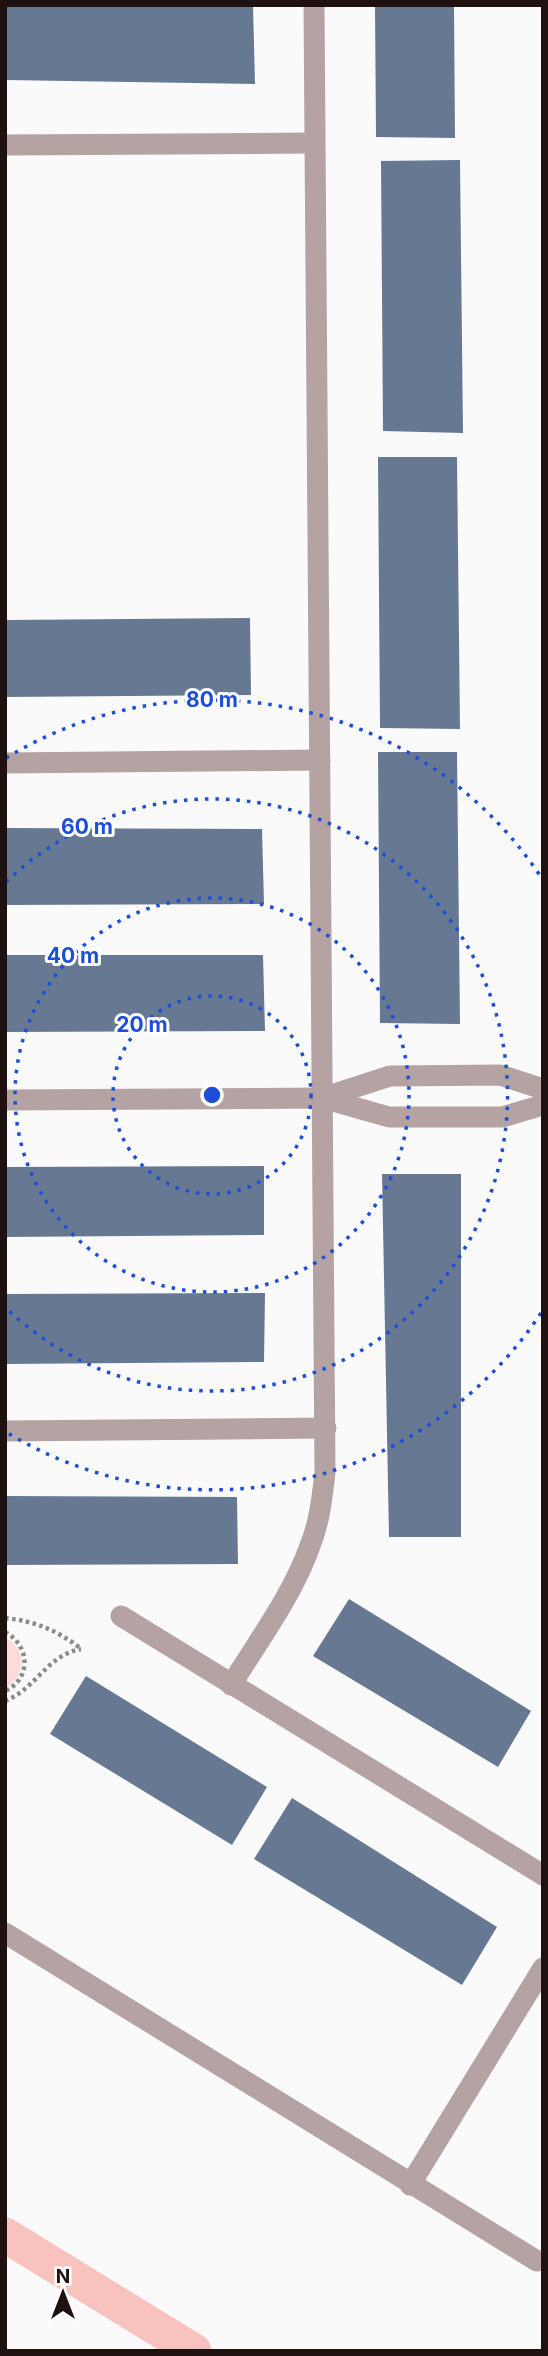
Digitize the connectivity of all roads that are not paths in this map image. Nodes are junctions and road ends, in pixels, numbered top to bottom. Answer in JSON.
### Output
{"nodes":[{"id":1,"x":314,"y":5,"type":"edge"},
{"id":2,"x":314,"y":143,"type":"junction"},
{"id":3,"x":5,"y":145,"type":"edge"},
{"id":4,"x":320,"y":760,"type":"junction"},
{"id":5,"x":5,"y":763,"type":"edge"},
{"id":6,"x":543,"y":1089,"type":"edge"},
{"id":7,"x":322,"y":1098,"type":"junction"},
{"id":8,"x":5,"y":1100,"type":"edge"},
{"id":9,"x":543,"y":1105,"type":"edge"},
{"id":10,"x":326,"y":1428,"type":"junction"},
{"id":11,"x":5,"y":1431,"type":"edge"},
{"id":12,"x":121,"y":1616,"type":"dead end"},
{"id":13,"x":231,"y":1685,"type":"junction"},
{"id":14,"x":543,"y":1875,"type":"edge"},
{"id":15,"x":5,"y":1933,"type":"edge"},
{"id":16,"x":543,"y":1968,"type":"edge"},
{"id":17,"x":410,"y":2185,"type":"junction"},
{"id":18,"x":537,"y":2261,"type":"dead end"}],
"edges":[{"from":1,"to":2,"type":"street"},
{"from":2,"to":3,"type":"street"},
{"from":2,"to":4,"type":"street"},
{"from":4,"to":5,"type":"street"},
{"from":4,"to":7,"type":"street"},
{"from":6,"to":7,"type":"street"},
{"from":7,"to":8,"type":"street"},
{"from":7,"to":9,"type":"street"},
{"from":7,"to":10,"type":"street"},
{"from":10,"to":11,"type":"street"},
{"from":10,"to":13,"type":"street"},
{"from":12,"to":13,"type":"street"},
{"from":13,"to":14,"type":"street"},
{"from":15,"to":17,"type":"street"},
{"from":16,"to":17,"type":"street"},
{"from":17,"to":18,"type":"street"}]}
